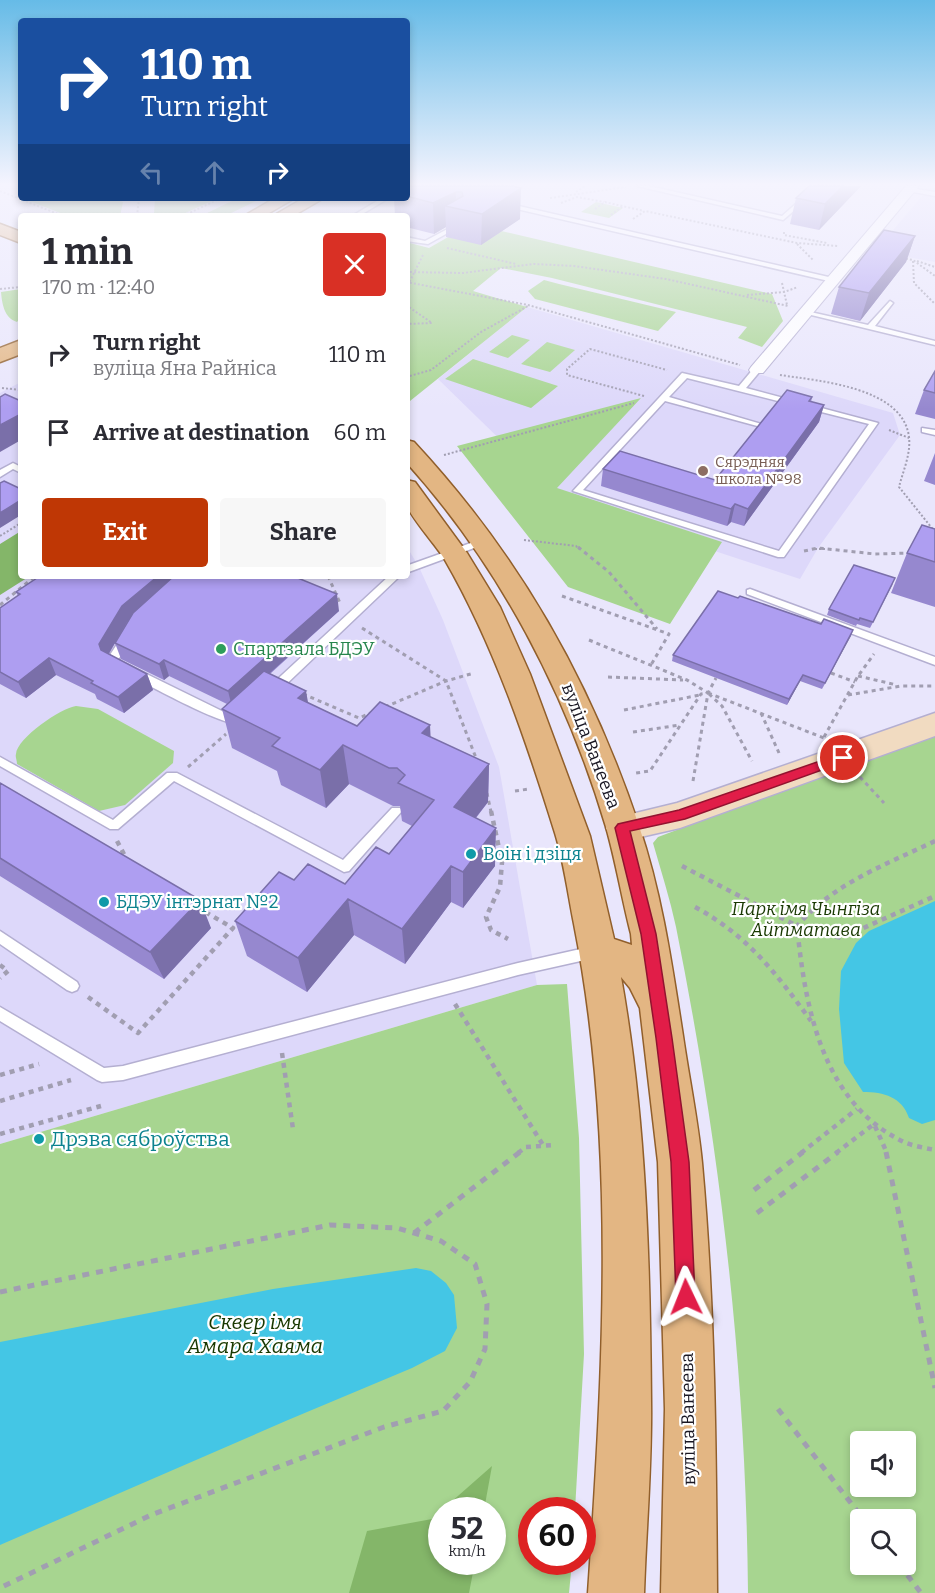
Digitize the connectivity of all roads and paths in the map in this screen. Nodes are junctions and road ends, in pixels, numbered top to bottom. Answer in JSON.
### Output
{"nodes":[{"id":1,"x":421,"y":260,"type":"edge"},
{"id":2,"x":500,"y":260,"type":"edge"},
{"id":3,"x":745,"y":260,"type":"edge"},
{"id":4,"x":813,"y":260,"type":"edge"},
{"id":5,"x":850,"y":260,"type":"edge"},
{"id":6,"x":914,"y":260,"type":"joint"},
{"id":7,"x":915,"y":260,"type":"edge"},
{"id":8,"x":816,"y":263,"type":"dead end"},
{"id":9,"x":516,"y":264,"type":"junction"},
{"id":10,"x":935,"y":266,"type":"edge"},
{"id":11,"x":410,"y":272,"type":"edge"},
{"id":12,"x":415,"y":273,"type":"junction"},
{"id":13,"x":935,"y":276,"type":"edge"},
{"id":14,"x":782,"y":280,"type":"dead end"},
{"id":15,"x":833,"y":280,"type":"junction"},
{"id":16,"x":411,"y":282,"type":"joint"},
{"id":17,"x":806,"y":283,"type":"dead end"},
{"id":18,"x":18,"y":287,"type":"edge"},
{"id":19,"x":0,"y":289,"type":"edge"},
{"id":20,"x":784,"y":292,"type":"junction"},
{"id":21,"x":741,"y":295,"type":"junction"},
{"id":22,"x":890,"y":303,"type":"edge"},
{"id":23,"x":935,"y":304,"type":"edge"},
{"id":24,"x":528,"y":305,"type":"junction"},
{"id":25,"x":787,"y":306,"type":"junction"},
{"id":26,"x":410,"y":308,"type":"edge"},
{"id":27,"x":807,"y":312,"type":"junction"},
{"id":28,"x":410,"y":324,"type":"edge"},
{"id":29,"x":870,"y":327,"type":"junction"},
{"id":30,"x":18,"y":330,"type":"edge"},
{"id":31,"x":0,"y":339,"type":"edge"},
{"id":32,"x":935,"y":342,"type":"edge"},
{"id":33,"x":18,"y":347,"type":"edge"},
{"id":34,"x":0,"y":356,"type":"edge"},
{"id":35,"x":757,"y":370,"type":"junction"},
{"id":36,"x":685,"y":375,"type":"junction"},
{"id":37,"x":410,"y":376,"type":"edge"},
{"id":38,"x":2,"y":388,"type":"dead end"},
{"id":39,"x":741,"y":389,"type":"junction"},
{"id":40,"x":18,"y":390,"type":"edge"},
{"id":41,"x":663,"y":398,"type":"junction"},
{"id":42,"x":874,"y":423,"type":"junction"},
{"id":43,"x":761,"y":425,"type":"edge"},
{"id":44,"x":925,"y":430,"type":"dead end"},
{"id":45,"x":935,"y":433,"type":"edge"},
{"id":46,"x":910,"y":438,"type":"junction"},
{"id":47,"x":918,"y":440,"type":"dead end"},
{"id":48,"x":410,"y":451,"type":"edge"},
{"id":49,"x":444,"y":455,"type":"dead end"},
{"id":50,"x":18,"y":468,"type":"edge"},
{"id":51,"x":0,"y":474,"type":"edge"},
{"id":52,"x":410,"y":491,"type":"edge"},
{"id":53,"x":18,"y":525,"type":"edge"},
{"id":54,"x":0,"y":528,"type":"edge"},
{"id":55,"x":8,"y":531,"type":"junction"},
{"id":56,"x":935,"y":532,"type":"edge"},
{"id":57,"x":0,"y":536,"type":"edge"},
{"id":58,"x":524,"y":540,"type":"dead end"},
{"id":59,"x":468,"y":547,"type":"junction"},
{"id":60,"x":918,"y":553,"type":"edge"},
{"id":61,"x":781,"y":555,"type":"junction"},
{"id":62,"x":410,"y":569,"type":"edge"},
{"id":63,"x":33,"y":579,"type":"edge"},
{"id":64,"x":329,"y":579,"type":"edge"},
{"id":65,"x":392,"y":579,"type":"edge"},
{"id":66,"x":750,"y":592,"type":"dead end"},
{"id":67,"x":562,"y":596,"type":"dead end"},
{"id":68,"x":0,"y":605,"type":"edge"},
{"id":69,"x":348,"y":619,"type":"junction"},
{"id":70,"x":133,"y":627,"type":"edge"},
{"id":71,"x":657,"y":629,"type":"junction"},
{"id":72,"x":589,"y":640,"type":"dead end"},
{"id":73,"x":884,"y":641,"type":"junction"},
{"id":74,"x":935,"y":661,"type":"edge"},
{"id":75,"x":651,"y":665,"type":"junction"},
{"id":76,"x":474,"y":673,"type":"dead end"},
{"id":77,"x":831,"y":673,"type":"edge"},
{"id":78,"x":858,"y":676,"type":"junction"},
{"id":79,"x":608,"y":677,"type":"dead end"},
{"id":80,"x":716,"y":678,"type":"edge"},
{"id":81,"x":687,"y":680,"type":"junction"},
{"id":82,"x":446,"y":681,"type":"junction"},
{"id":83,"x":855,"y":682,"type":"junction"},
{"id":84,"x":280,"y":683,"type":"junction"},
{"id":85,"x":901,"y":686,"type":"junction"},
{"id":86,"x":935,"y":686,"type":"edge"},
{"id":87,"x":708,"y":693,"type":"junction"},
{"id":88,"x":701,"y":694,"type":"junction"},
{"id":89,"x":848,"y":696,"type":"junction"},
{"id":90,"x":264,"y":699,"type":"edge"},
{"id":91,"x":624,"y":710,"type":"dead end"},
{"id":92,"x":760,"y":713,"type":"junction"},
{"id":93,"x":248,"y":714,"type":"edge"},
{"id":94,"x":681,"y":724,"type":"junction"},
{"id":95,"x":935,"y":724,"type":"edge"},
{"id":96,"x":633,"y":732,"type":"dead end"},
{"id":97,"x":220,"y":739,"type":"dead end"},
{"id":98,"x":778,"y":753,"type":"dead end"},
{"id":99,"x":0,"y":761,"type":"edge"},
{"id":100,"x":752,"y":761,"type":"dead end"},
{"id":101,"x":186,"y":769,"type":"dead end"},
{"id":102,"x":480,"y":769,"type":"edge"},
{"id":103,"x":636,"y":773,"type":"dead end"},
{"id":104,"x":693,"y":781,"type":"dead end"},
{"id":105,"x":865,"y":782,"type":"dead end"},
{"id":106,"x":532,"y":789,"type":"dead end"},
{"id":107,"x":487,"y":790,"type":"edge"},
{"id":108,"x":515,"y":791,"type":"dead end"},
{"id":109,"x":884,"y":803,"type":"dead end"},
{"id":110,"x":396,"y":811,"type":"dead end"},
{"id":111,"x":622,"y":828,"type":"junction"},
{"id":112,"x":113,"y":832,"type":"dead end"},
{"id":113,"x":573,"y":836,"type":"junction"},
{"id":114,"x":935,"y":841,"type":"edge"},
{"id":115,"x":127,"y":860,"type":"edge"},
{"id":116,"x":682,"y":866,"type":"dead end"},
{"id":117,"x":935,"y":896,"type":"edge"},
{"id":118,"x":196,"y":906,"type":"edge"},
{"id":119,"x":695,"y":907,"type":"dead end"},
{"id":120,"x":243,"y":922,"type":"edge"},
{"id":121,"x":797,"y":926,"type":"junction"},
{"id":122,"x":233,"y":928,"type":"junction"},
{"id":123,"x":0,"y":937,"type":"edge"},
{"id":124,"x":507,"y":939,"type":"dead end"},
{"id":125,"x":598,"y":952,"type":"junction"},
{"id":126,"x":0,"y":965,"type":"edge"},
{"id":127,"x":0,"y":978,"type":"edge"},
{"id":128,"x":72,"y":986,"type":"dead end"},
{"id":129,"x":99,"y":1004,"type":"dead end"},
{"id":130,"x":455,"y":1004,"type":"dead end"},
{"id":131,"x":0,"y":1013,"type":"edge"},
{"id":132,"x":661,"y":1018,"type":"junction"},
{"id":133,"x":813,"y":1024,"type":"junction"},
{"id":134,"x":282,"y":1053,"type":"dead end"},
{"id":135,"x":39,"y":1064,"type":"dead end"},
{"id":136,"x":0,"y":1075,"type":"edge"},
{"id":137,"x":66,"y":1083,"type":"dead end"},
{"id":138,"x":0,"y":1101,"type":"edge"},
{"id":139,"x":101,"y":1106,"type":"dead end"},
{"id":140,"x":857,"y":1109,"type":"junction"},
{"id":141,"x":874,"y":1124,"type":"junction"},
{"id":142,"x":293,"y":1129,"type":"dead end"},
{"id":143,"x":0,"y":1134,"type":"edge"},
{"id":144,"x":543,"y":1145,"type":"junction"},
{"id":145,"x":554,"y":1145,"type":"dead end"},
{"id":146,"x":935,"y":1150,"type":"edge"},
{"id":147,"x":754,"y":1190,"type":"dead end"},
{"id":148,"x":757,"y":1213,"type":"dead end"},
{"id":149,"x":414,"y":1233,"type":"junction"},
{"id":150,"x":0,"y":1292,"type":"edge"},
{"id":151,"x":935,"y":1388,"type":"edge"},
{"id":152,"x":778,"y":1410,"type":"dead end"},
{"id":153,"x":855,"y":1509,"type":"edge"},
{"id":154,"x":907,"y":1575,"type":"edge"},
{"id":155,"x":0,"y":1588,"type":"edge"},
{"id":156,"x":616,"y":1593,"type":"edge"},
{"id":157,"x":689,"y":1593,"type":"edge"},
{"id":158,"x":921,"y":1593,"type":"edge"}],
"edges":[{"from":1,"to":12,"type":"path"},
{"from":2,"to":9,"type":"path"},
{"from":3,"to":15,"type":"lane"},
{"from":4,"to":8,"type":"path"},
{"from":5,"to":15,"type":"street"},
{"from":6,"to":13,"type":"path"},
{"from":6,"to":23,"type":"path"},
{"from":7,"to":10,"type":"path"},
{"from":9,"to":12,"type":"path"},
{"from":9,"to":21,"type":"path"},
{"from":11,"to":12,"type":"path"},
{"from":12,"to":16,"type":"path"},
{"from":14,"to":20,"type":"path"},
{"from":15,"to":27,"type":"street"},
{"from":16,"to":24,"type":"path"},
{"from":17,"to":20,"type":"path"},
{"from":18,"to":19,"type":"path"},
{"from":20,"to":21,"type":"path"},
{"from":20,"to":25,"type":"path"},
{"from":21,"to":25,"type":"path"},
{"from":22,"to":29,"type":"lane"},
{"from":24,"to":35,"type":"path"},
{"from":24,"to":37,"type":"path"},
{"from":25,"to":27,"type":"path"},
{"from":26,"to":28,"type":"path"},
{"from":27,"to":29,"type":"lane"},
{"from":27,"to":35,"type":"street"},
{"from":29,"to":32,"type":"lane"},
{"from":30,"to":31,"type":"main road"},
{"from":33,"to":34,"type":"main road"},
{"from":35,"to":39,"type":"lane"},
{"from":35,"to":46,"type":"path"},
{"from":36,"to":39,"type":"lane"},
{"from":36,"to":41,"type":"lane"},
{"from":36,"to":49,"type":"path"},
{"from":38,"to":40,"type":"path"},
{"from":39,"to":42,"type":"lane"},
{"from":41,"to":43,"type":"lane"},
{"from":41,"to":61,"type":"lane"},
{"from":42,"to":46,"type":"path"},
{"from":42,"to":61,"type":"lane"},
{"from":44,"to":45,"type":"lane"},
{"from":46,"to":47,"type":"path"},
{"from":46,"to":56,"type":"path"},
{"from":48,"to":59,"type":"main road","name":"вуліца Ванеева"},
{"from":50,"to":51,"type":"lane"},
{"from":52,"to":59,"type":"main road","name":"вуліца Ванеева"},
{"from":53,"to":55,"type":"path"},
{"from":54,"to":55,"type":"path"},
{"from":55,"to":57,"type":"path"},
{"from":58,"to":71,"type":"path"},
{"from":59,"to":62,"type":"lane"},
{"from":59,"to":111,"type":"main road","name":"вуліца Ванеева"},
{"from":59,"to":113,"type":"main road","name":"вуліца Ванеева"},
{"from":60,"to":61,"type":"path"},
{"from":63,"to":68,"type":"path"},
{"from":64,"to":69,"type":"path"},
{"from":65,"to":69,"type":"lane"},
{"from":66,"to":73,"type":"lane"},
{"from":67,"to":71,"type":"path"},
{"from":69,"to":82,"type":"path"},
{"from":69,"to":84,"type":"lane"},
{"from":70,"to":93,"type":"lane"},
{"from":71,"to":75,"type":"path"},
{"from":72,"to":75,"type":"path"},
{"from":73,"to":74,"type":"lane"},
{"from":73,"to":78,"type":"path"},
{"from":75,"to":81,"type":"path"},
{"from":76,"to":82,"type":"path"},
{"from":77,"to":83,"type":"path"},
{"from":78,"to":83,"type":"path"},
{"from":78,"to":85,"type":"path"},
{"from":79,"to":81,"type":"path"},
{"from":80,"to":87,"type":"path"},
{"from":81,"to":87,"type":"path"},
{"from":82,"to":84,"type":"path"},
{"from":82,"to":102,"type":"path"},
{"from":83,"to":89,"type":"path"},
{"from":84,"to":90,"type":"lane"},
{"from":85,"to":86,"type":"path"},
{"from":85,"to":89,"type":"path"},
{"from":87,"to":88,"type":"path"},
{"from":87,"to":92,"type":"path"},
{"from":87,"to":100,"type":"path"},
{"from":87,"to":104,"type":"path"},
{"from":88,"to":91,"type":"path"},
{"from":88,"to":94,"type":"path"},
{"from":89,"to":92,"type":"path"},
{"from":92,"to":98,"type":"path"},
{"from":94,"to":96,"type":"path"},
{"from":94,"to":103,"type":"path"},
{"from":95,"to":111,"type":"street"},
{"from":97,"to":101,"type":"path"},
{"from":99,"to":110,"type":"lane"},
{"from":105,"to":109,"type":"path"},
{"from":106,"to":108,"type":"path"},
{"from":107,"to":124,"type":"path"},
{"from":111,"to":113,"type":"main road"},
{"from":111,"to":132,"type":"main road","name":"вуліца Ванеева"},
{"from":112,"to":115,"type":"path"},
{"from":113,"to":125,"type":"main road","name":"вуліца Ванеева"},
{"from":114,"to":121,"type":"path"},
{"from":116,"to":121,"type":"path"},
{"from":117,"to":121,"type":"path"},
{"from":118,"to":122,"type":"path"},
{"from":119,"to":133,"type":"path"},
{"from":120,"to":122,"type":"path"},
{"from":121,"to":133,"type":"path"},
{"from":122,"to":129,"type":"path"},
{"from":123,"to":128,"type":"lane"},
{"from":125,"to":131,"type":"lane"},
{"from":125,"to":132,"type":"main road"},
{"from":125,"to":156,"type":"main road","name":"вуліца Ванеева"},
{"from":126,"to":127,"type":"path"},
{"from":130,"to":144,"type":"path"},
{"from":132,"to":157,"type":"main road","name":"вуліца Ванеева"},
{"from":133,"to":140,"type":"path"},
{"from":134,"to":142,"type":"path"},
{"from":135,"to":136,"type":"path"},
{"from":137,"to":138,"type":"path"},
{"from":139,"to":143,"type":"path"},
{"from":140,"to":141,"type":"path"},
{"from":140,"to":147,"type":"path"},
{"from":141,"to":146,"type":"path"},
{"from":141,"to":148,"type":"path"},
{"from":141,"to":151,"type":"path"},
{"from":144,"to":145,"type":"path"},
{"from":144,"to":149,"type":"path"},
{"from":149,"to":150,"type":"path"},
{"from":149,"to":155,"type":"path"},
{"from":152,"to":153,"type":"path"},
{"from":154,"to":158,"type":"path"}]}
